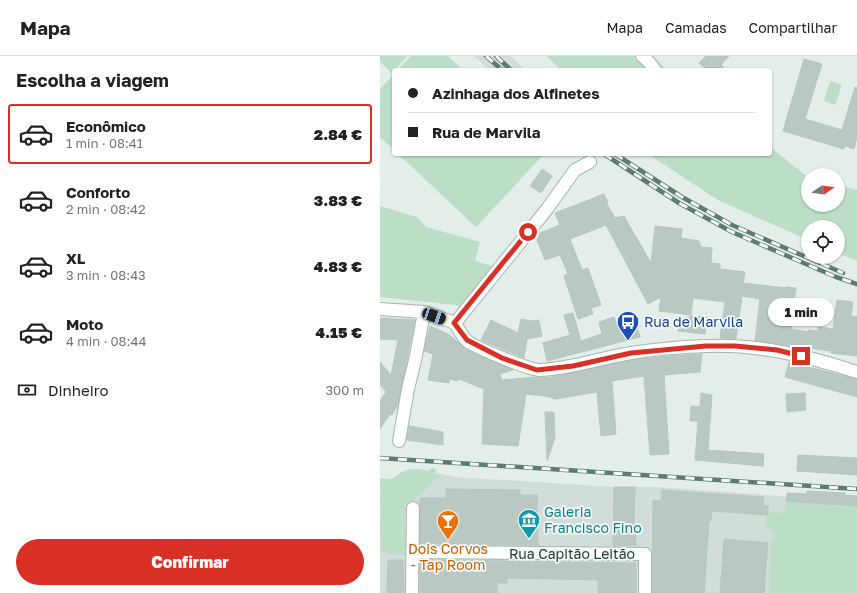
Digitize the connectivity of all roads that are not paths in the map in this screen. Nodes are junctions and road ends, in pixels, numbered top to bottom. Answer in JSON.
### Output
{"nodes":[{"id":1,"x":642,"y":56,"type":"edge"},
{"id":2,"x":653,"y":68,"type":"edge"},
{"id":3,"x":590,"y":162,"type":"dead end"},
{"id":4,"x":380,"y":308,"type":"edge"},
{"id":5,"x":424,"y":312,"type":"junction"},
{"id":6,"x":454,"y":323,"type":"junction"},
{"id":7,"x":857,"y":372,"type":"edge"},
{"id":8,"x":399,"y":441,"type":"dead end"},
{"id":9,"x":413,"y":508,"type":"dead end"},
{"id":10,"x":412,"y":552,"type":"junction"},
{"id":11,"x":412,"y":593,"type":"edge"},
{"id":12,"x":645,"y":593,"type":"edge"}],
"edges":[{"from":1,"to":2,"type":"street"},
{"from":3,"to":6,"type":"street"},
{"from":4,"to":5,"type":"street"},
{"from":5,"to":6,"type":"street"},
{"from":5,"to":8,"type":"street"},
{"from":6,"to":7,"type":"street"},
{"from":9,"to":10,"type":"street"},
{"from":10,"to":11,"type":"street"},
{"from":10,"to":12,"type":"street","name":"Rua Capitão Leitão"}]}
